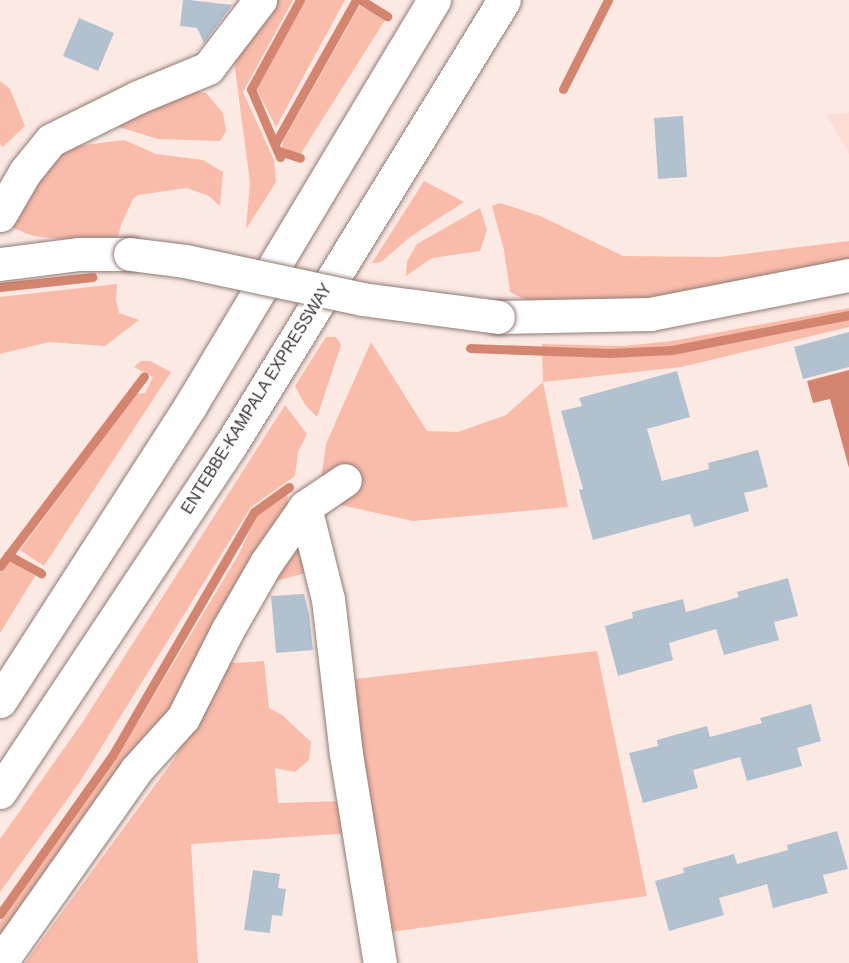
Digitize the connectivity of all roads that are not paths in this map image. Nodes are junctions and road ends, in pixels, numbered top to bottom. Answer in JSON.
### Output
{"nodes":[{"id":1,"x":260,"y":0,"type":"edge"},
{"id":2,"x":434,"y":0,"type":"edge"},
{"id":3,"x":504,"y":0,"type":"edge"},
{"id":4,"x":0,"y":215,"type":"edge"},
{"id":5,"x":2,"y":258,"type":"edge"},
{"id":6,"x":849,"y":275,"type":"edge"},
{"id":7,"x":345,"y":480,"type":"dead end"},
{"id":8,"x":305,"y":507,"type":"junction"},
{"id":9,"x":0,"y":701,"type":"edge"},
{"id":10,"x":0,"y":792,"type":"edge"},
{"id":11,"x":0,"y":963,"type":"edge"},
{"id":12,"x":380,"y":963,"type":"edge"}],
"edges":[{"from":1,"to":4,"type":"main road"},
{"from":2,"to":9,"type":"main road"},
{"from":3,"to":10,"type":"main road","name":"ENTEBBE-KAMPALA EXPRESSWAY"},
{"from":5,"to":6,"type":"main road","bridge":true},
{"from":7,"to":8,"type":"main road"},
{"from":8,"to":11,"type":"main road"},
{"from":8,"to":12,"type":"main road"}]}
